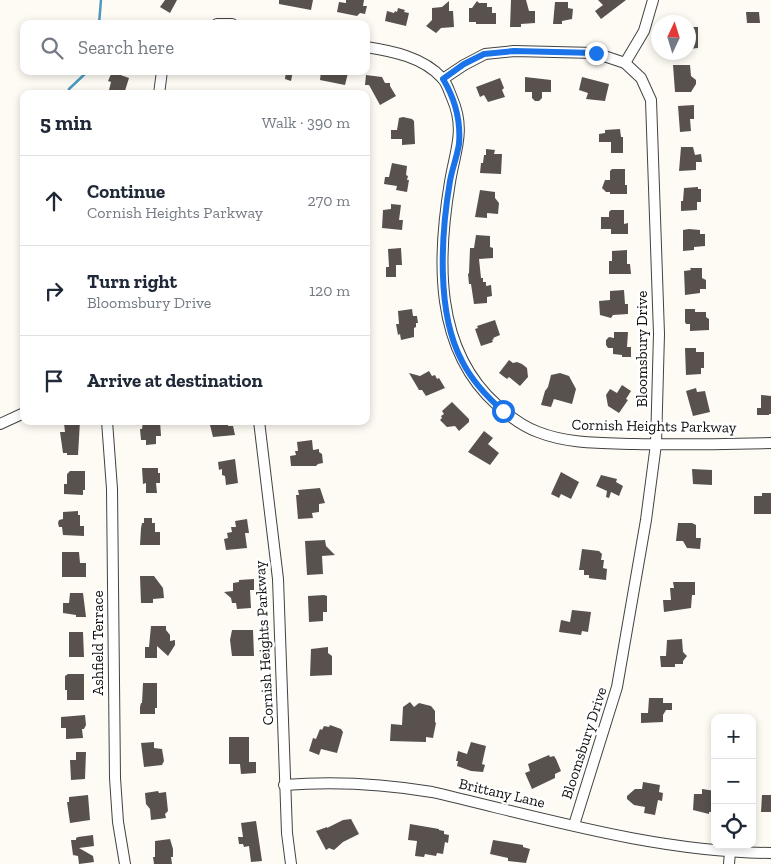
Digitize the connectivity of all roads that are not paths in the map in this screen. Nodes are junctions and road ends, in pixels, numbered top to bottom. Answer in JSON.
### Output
{"nodes":[{"id":1,"x":653,"y":0,"type":"edge"},
{"id":2,"x":370,"y":47,"type":"edge"},
{"id":3,"x":625,"y":63,"type":"junction"},
{"id":4,"x":162,"y":75,"type":"edge"},
{"id":5,"x":443,"y":79,"type":"junction"},
{"id":6,"x":160,"y":90,"type":"edge"},
{"id":7,"x":20,"y":415,"type":"edge"},
{"id":8,"x":1,"y":424,"type":"edge"},
{"id":9,"x":107,"y":425,"type":"edge"},
{"id":10,"x":259,"y":425,"type":"edge"},
{"id":11,"x":771,"y":443,"type":"edge"},
{"id":12,"x":656,"y":444,"type":"junction"},
{"id":13,"x":284,"y":785,"type":"junction"},
{"id":14,"x":574,"y":825,"type":"junction"},
{"id":15,"x":730,"y":852,"type":"junction"},
{"id":16,"x":771,"y":853,"type":"edge"},
{"id":17,"x":125,"y":864,"type":"edge"},
{"id":18,"x":291,"y":864,"type":"edge"},
{"id":19,"x":729,"y":864,"type":"edge"}],
"edges":[{"from":1,"to":3,"type":"street"},
{"from":2,"to":5,"type":"street","name":"Cornish Heights Parkway"},
{"from":3,"to":5,"type":"street","name":"Bloomsbury Drive"},
{"from":3,"to":12,"type":"street","name":"Bloomsbury Drive"},
{"from":4,"to":6,"type":"street"},
{"from":5,"to":12,"type":"street","name":"Cornish Heights Parkway"},
{"from":7,"to":8,"type":"street"},
{"from":9,"to":17,"type":"street","name":"Ashfield Terrace"},
{"from":10,"to":13,"type":"street","name":"Cornish Heights Parkway"},
{"from":11,"to":12,"type":"street","name":"Cornish Heights Parkway"},
{"from":12,"to":14,"type":"street","name":"Bloomsbury Drive"},
{"from":13,"to":14,"type":"street","name":"Brittany Lane"},
{"from":13,"to":18,"type":"street","name":"Cornish Heights Parkway"},
{"from":14,"to":15,"type":"street","name":"Brittany Lane"},
{"from":15,"to":16,"type":"street","name":"Brittany Lane"},
{"from":15,"to":19,"type":"street"}]}
